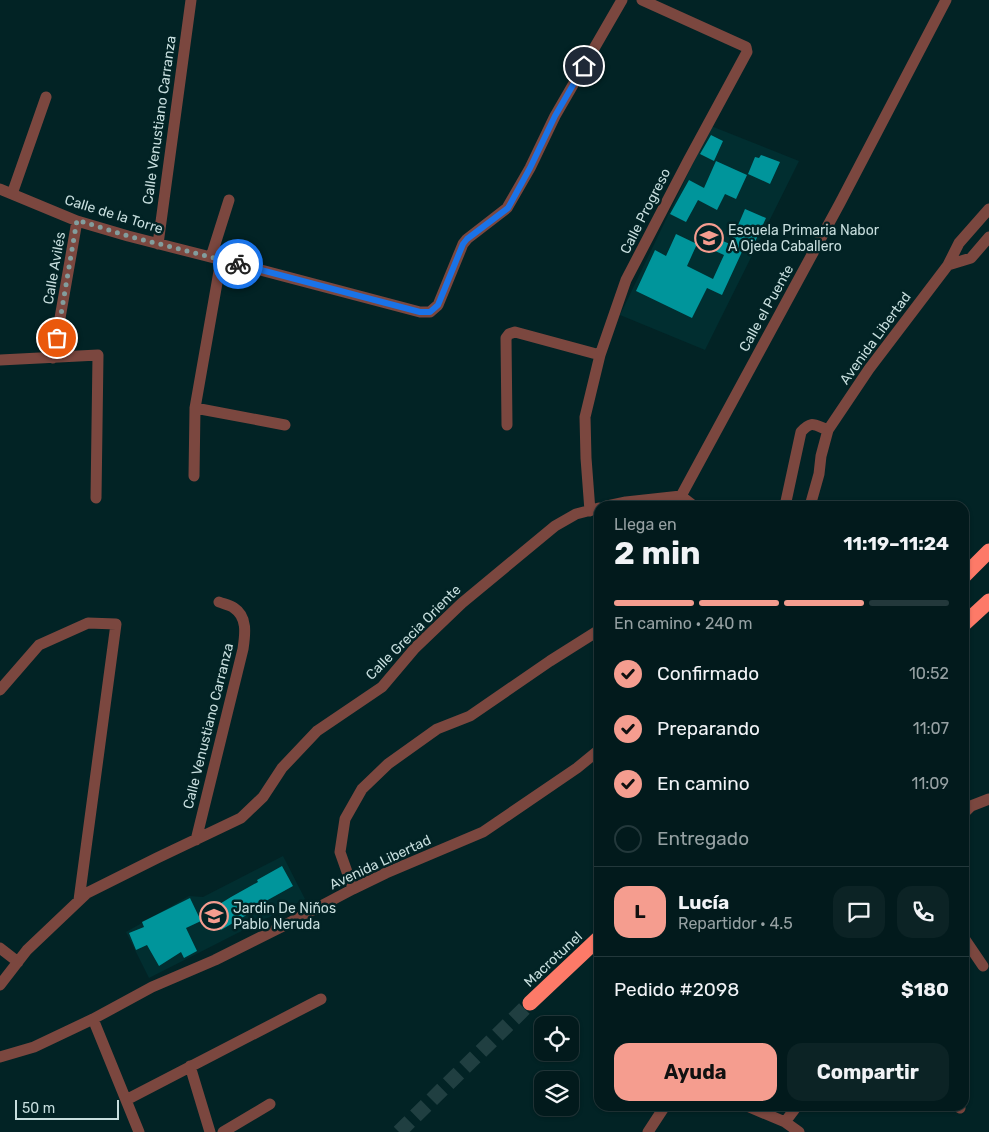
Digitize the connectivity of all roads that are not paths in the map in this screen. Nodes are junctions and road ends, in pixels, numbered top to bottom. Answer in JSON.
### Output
{"nodes":[{"id":1,"x":191,"y":0,"type":"edge"},
{"id":2,"x":622,"y":0,"type":"edge"},
{"id":3,"x":642,"y":0,"type":"edge"},
{"id":4,"x":946,"y":0,"type":"edge"},
{"id":5,"x":46,"y":97,"type":"dead end"},
{"id":6,"x":0,"y":189,"type":"edge"},
{"id":7,"x":12,"y":194,"type":"junction"},
{"id":8,"x":229,"y":200,"type":"dead end"},
{"id":9,"x":989,"y":209,"type":"edge"},
{"id":10,"x":77,"y":220,"type":"junction"},
{"id":11,"x":989,"y":237,"type":"edge"},
{"id":12,"x":158,"y":244,"type":"junction"},
{"id":13,"x":216,"y":258,"type":"junction"},
{"id":14,"x":948,"y":265,"type":"junction"},
{"id":15,"x":600,"y":355,"type":"junction"},
{"id":16,"x":53,"y":358,"type":"junction"},
{"id":17,"x":0,"y":360,"type":"edge"},
{"id":18,"x":195,"y":408,"type":"junction"},
{"id":19,"x":507,"y":425,"type":"dead end"},
{"id":20,"x":285,"y":426,"type":"dead end"},
{"id":21,"x":828,"y":430,"type":"junction"},
{"id":22,"x":194,"y":476,"type":"dead end"},
{"id":23,"x":680,"y":496,"type":"junction"},
{"id":24,"x":96,"y":498,"type":"dead end"},
{"id":25,"x":635,"y":501,"type":"edge"},
{"id":26,"x":687,"y":501,"type":"edge"},
{"id":27,"x":786,"y":501,"type":"edge"},
{"id":28,"x":811,"y":501,"type":"edge"},
{"id":29,"x":594,"y":510,"type":"edge"},
{"id":30,"x":989,"y":551,"type":"edge"},
{"id":31,"x":969,"y":571,"type":"edge"},
{"id":32,"x":219,"y":602,"type":"dead end"},
{"id":33,"x":989,"y":602,"type":"edge"},
{"id":34,"x":969,"y":620,"type":"edge"},
{"id":35,"x":594,"y":633,"type":"edge"},
{"id":36,"x":0,"y":690,"type":"edge"},
{"id":37,"x":594,"y":754,"type":"edge"},
{"id":38,"x":989,"y":800,"type":"edge"},
{"id":39,"x":969,"y":808,"type":"edge"},
{"id":40,"x":196,"y":840,"type":"junction"},
{"id":41,"x":353,"y":889,"type":"junction"},
{"id":42,"x":79,"y":900,"type":"junction"},
{"id":43,"x":594,"y":943,"type":"edge"},
{"id":44,"x":969,"y":945,"type":"edge"},
{"id":45,"x":0,"y":948,"type":"edge"},
{"id":46,"x":18,"y":962,"type":"junction"},
{"id":47,"x":983,"y":966,"type":"dead end"},
{"id":48,"x":0,"y":985,"type":"edge"},
{"id":49,"x":321,"y":999,"type":"dead end"},
{"id":50,"x":530,"y":1003,"type":"tunnel mouth"},
{"id":51,"x":93,"y":1019,"type":"junction"},
{"id":52,"x":0,"y":1057,"type":"edge"},
{"id":53,"x":190,"y":1066,"type":"junction"},
{"id":54,"x":126,"y":1100,"type":"junction"},
{"id":55,"x":270,"y":1104,"type":"dead end"},
{"id":56,"x":662,"y":1111,"type":"edge"},
{"id":57,"x":758,"y":1111,"type":"edge"},
{"id":58,"x":793,"y":1111,"type":"edge"},
{"id":59,"x":785,"y":1122,"type":"junction"},
{"id":60,"x":139,"y":1132,"type":"edge"},
{"id":61,"x":210,"y":1132,"type":"edge"},
{"id":62,"x":223,"y":1132,"type":"edge"},
{"id":63,"x":648,"y":1132,"type":"edge"},
{"id":64,"x":799,"y":1132,"type":"edge"}],
"edges":[{"from":1,"to":12,"type":"street","name":"Calle Venustiano Carranza"},
{"from":2,"to":13,"type":"street","name":"Calle de la Torre"},
{"from":3,"to":15,"type":"street","name":"Calle Progreso"},
{"from":4,"to":23,"type":"street","name":"Calle el Puente"},
{"from":5,"to":7,"type":"street"},
{"from":6,"to":7,"type":"street","name":"Calle de la Torre"},
{"from":7,"to":10,"type":"street","name":"Calle de la Torre"},
{"from":8,"to":13,"type":"street"},
{"from":9,"to":14,"type":"street","name":"Avenida Libertad"},
{"from":10,"to":12,"type":"street","name":"Calle de la Torre"},
{"from":10,"to":16,"type":"street","name":"Calle Avilés"},
{"from":11,"to":14,"type":"street"},
{"from":12,"to":13,"type":"street","name":"Calle de la Torre"},
{"from":13,"to":18,"type":"street"},
{"from":14,"to":21,"type":"street","name":"Avenida Libertad"},
{"from":15,"to":19,"type":"street"},
{"from":15,"to":29,"type":"street","name":"Calle Progreso"},
{"from":16,"to":17,"type":"street"},
{"from":16,"to":24,"type":"street"},
{"from":18,"to":20,"type":"street"},
{"from":18,"to":22,"type":"street"},
{"from":21,"to":27,"type":"street"},
{"from":21,"to":28,"type":"street","name":"Avenida Libertad"},
{"from":23,"to":25,"type":"street"},
{"from":23,"to":26,"type":"street"},
{"from":29,"to":40,"type":"street","name":"Calle Grecia Oriente"},
{"from":30,"to":31,"type":"highway"},
{"from":32,"to":40,"type":"street","name":"Calle Venustiano Carranza"},
{"from":33,"to":34,"type":"highway"},
{"from":35,"to":41,"type":"street"},
{"from":36,"to":42,"type":"street"},
{"from":37,"to":41,"type":"street","name":"Avenida Libertad"},
{"from":38,"to":39,"type":"street"},
{"from":40,"to":42,"type":"street","name":"Calle Grecia Oriente"},
{"from":41,"to":51,"type":"street","name":"Avenida Libertad"},
{"from":42,"to":46,"type":"street","name":"Calle Grecia Oriente"},
{"from":43,"to":50,"type":"highway","name":"Macrotunel"},
{"from":44,"to":47,"type":"street"},
{"from":45,"to":46,"type":"street"},
{"from":46,"to":48,"type":"street","name":"Calle Grecia Oriente"},
{"from":49,"to":53,"type":"street"},
{"from":51,"to":52,"type":"street","name":"Avenida Libertad"},
{"from":51,"to":54,"type":"street"},
{"from":53,"to":54,"type":"street"},
{"from":53,"to":61,"type":"street"},
{"from":54,"to":60,"type":"street"},
{"from":55,"to":62,"type":"street"},
{"from":56,"to":63,"type":"street"},
{"from":57,"to":59,"type":"street"},
{"from":58,"to":59,"type":"street"},
{"from":59,"to":64,"type":"street"}]}
